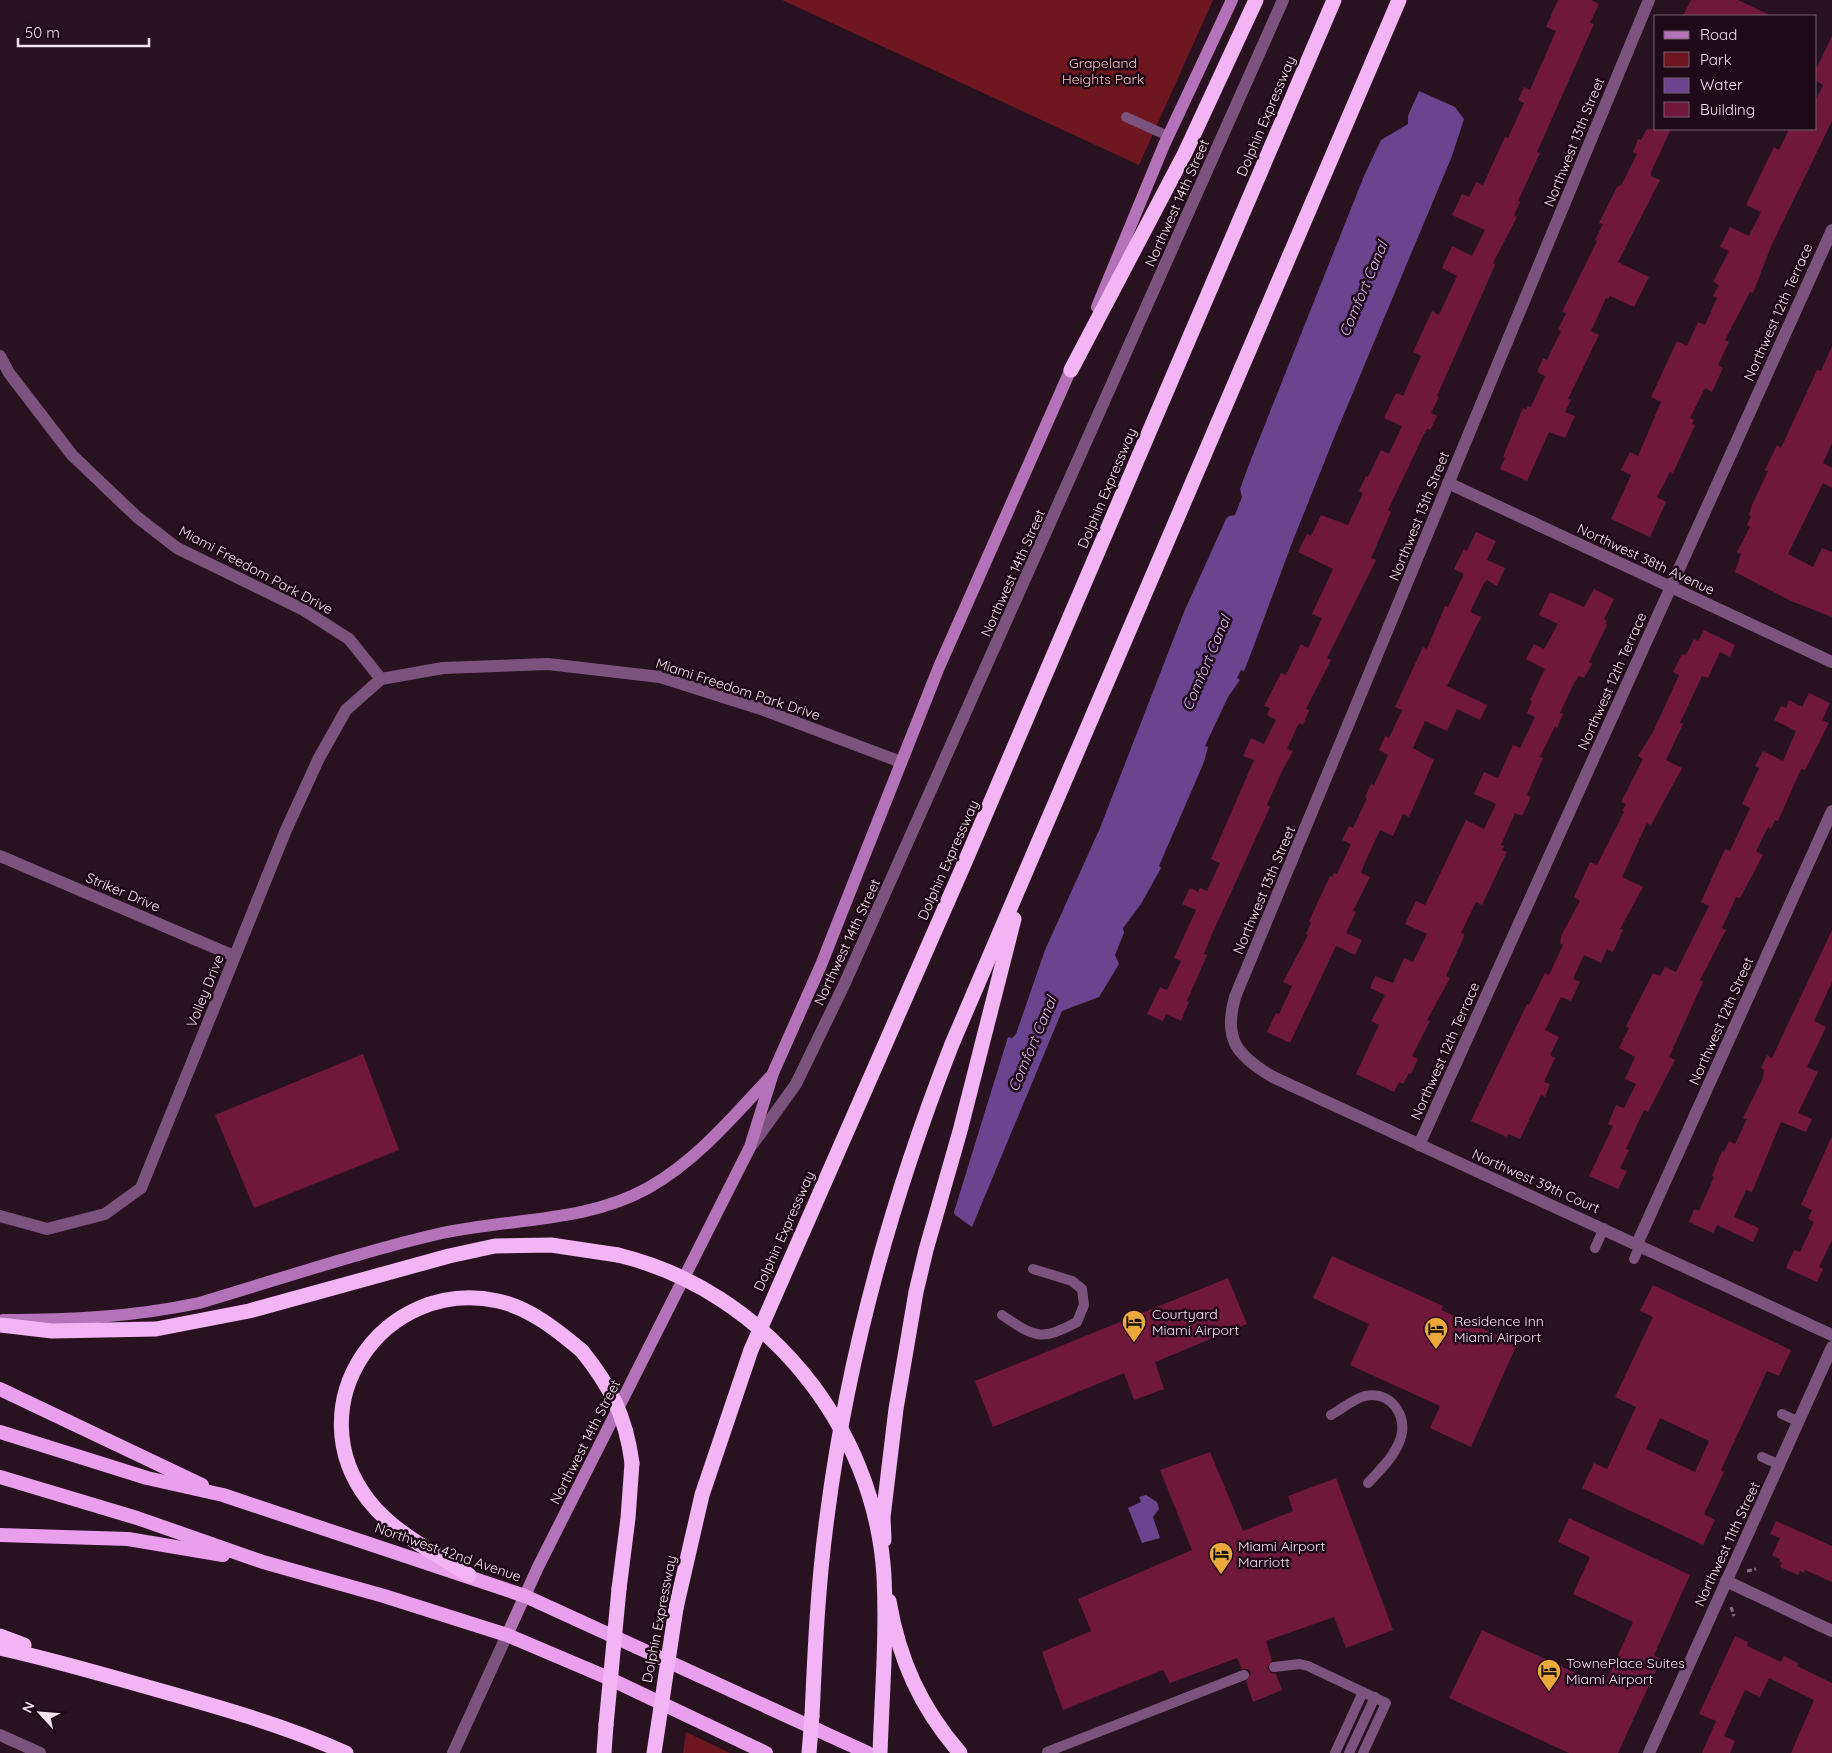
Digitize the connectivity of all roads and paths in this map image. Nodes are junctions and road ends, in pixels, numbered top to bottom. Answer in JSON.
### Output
{"nodes":[{"id":1,"x":1232,"y":0,"type":"edge"},
{"id":2,"x":1256,"y":0,"type":"edge"},
{"id":3,"x":1283,"y":0,"type":"edge"},
{"id":4,"x":1334,"y":0,"type":"edge"},
{"id":5,"x":1398,"y":0,"type":"edge"},
{"id":6,"x":1649,"y":0,"type":"edge"},
{"id":7,"x":1126,"y":117,"type":"dead end"},
{"id":8,"x":1168,"y":136,"type":"junction"},
{"id":9,"x":1832,"y":230,"type":"edge"},
{"id":10,"x":0,"y":356,"type":"edge"},
{"id":11,"x":1071,"y":370,"type":"junction"},
{"id":12,"x":1448,"y":483,"type":"junction"},
{"id":13,"x":1670,"y":588,"type":"junction"},
{"id":14,"x":1832,"y":662,"type":"edge"},
{"id":15,"x":381,"y":680,"type":"junction"},
{"id":16,"x":902,"y":762,"type":"junction"},
{"id":17,"x":1832,"y":811,"type":"edge"},
{"id":18,"x":0,"y":856,"type":"edge"},
{"id":19,"x":1026,"y":871,"type":"junction"},
{"id":20,"x":234,"y":956,"type":"junction"},
{"id":21,"x":1236,"y":1046,"type":"joint"},
{"id":22,"x":773,"y":1073,"type":"junction"},
{"id":23,"x":1419,"y":1145,"type":"junction"},
{"id":24,"x":750,"y":1147,"type":"junction"},
{"id":25,"x":0,"y":1216,"type":"edge"},
{"id":26,"x":1604,"y":1228,"type":"junction"},
{"id":27,"x":1638,"y":1244,"type":"junction"},
{"id":28,"x":1596,"y":1248,"type":"dead end"},
{"id":29,"x":1634,"y":1259,"type":"dead end"},
{"id":30,"x":1033,"y":1269,"type":"dead end"},
{"id":31,"x":1002,"y":1315,"type":"dead end"},
{"id":32,"x":0,"y":1320,"type":"edge"},
{"id":33,"x":0,"y":1325,"type":"edge"},
{"id":34,"x":1832,"y":1335,"type":"edge"},
{"id":35,"x":1832,"y":1347,"type":"edge"},
{"id":36,"x":0,"y":1389,"type":"edge"},
{"id":37,"x":1782,"y":1414,"type":"dead end"},
{"id":38,"x":1331,"y":1415,"type":"dead end"},
{"id":39,"x":1800,"y":1422,"type":"junction"},
{"id":40,"x":0,"y":1432,"type":"edge"},
{"id":41,"x":1762,"y":1457,"type":"dead end"},
{"id":42,"x":1780,"y":1465,"type":"junction"},
{"id":43,"x":0,"y":1477,"type":"edge"},
{"id":44,"x":1368,"y":1483,"type":"dead end"},
{"id":45,"x":223,"y":1494,"type":"junction"},
{"id":46,"x":0,"y":1535,"type":"edge"},
{"id":47,"x":263,"y":1562,"type":"junction"},
{"id":48,"x":1756,"y":1569,"type":"dead end"},
{"id":49,"x":1747,"y":1571,"type":"dead end"},
{"id":50,"x":469,"y":1576,"type":"junction"},
{"id":51,"x":1726,"y":1581,"type":"junction"},
{"id":52,"x":525,"y":1596,"type":"junction"},
{"id":53,"x":1730,"y":1606,"type":"dead end"},
{"id":54,"x":1734,"y":1616,"type":"dead end"},
{"id":55,"x":1832,"y":1631,"type":"edge"},
{"id":56,"x":507,"y":1635,"type":"junction"},
{"id":57,"x":0,"y":1636,"type":"edge"},
{"id":58,"x":0,"y":1648,"type":"edge"},
{"id":59,"x":64,"y":1662,"type":"junction"},
{"id":60,"x":1274,"y":1667,"type":"dead end"},
{"id":61,"x":1244,"y":1676,"type":"dead end"},
{"id":62,"x":1363,"y":1692,"type":"junction"},
{"id":63,"x":1374,"y":1697,"type":"junction"},
{"id":64,"x":812,"y":1716,"type":"junction"},
{"id":65,"x":0,"y":1735,"type":"edge"},
{"id":66,"x":1047,"y":1752,"type":"edge"},
{"id":67,"x":40,"y":1753,"type":"edge"},
{"id":68,"x":346,"y":1753,"type":"edge"},
{"id":69,"x":453,"y":1753,"type":"edge"},
{"id":70,"x":604,"y":1753,"type":"edge"},
{"id":71,"x":654,"y":1753,"type":"edge"},
{"id":72,"x":766,"y":1753,"type":"edge"},
{"id":73,"x":809,"y":1753,"type":"edge"},
{"id":74,"x":814,"y":1753,"type":"edge"},
{"id":75,"x":868,"y":1753,"type":"edge"},
{"id":76,"x":880,"y":1753,"type":"edge"},
{"id":77,"x":960,"y":1753,"type":"edge"},
{"id":78,"x":1335,"y":1753,"type":"edge"},
{"id":79,"x":1349,"y":1753,"type":"edge"},
{"id":80,"x":1363,"y":1753,"type":"edge"},
{"id":81,"x":1649,"y":1753,"type":"edge"}],
"edges":[{"from":1,"to":8,"type":"main road","name":"Northwest 14th Street"},
{"from":2,"to":11,"type":"highway"},
{"from":3,"to":24,"type":"street","name":"Northwest 14th Street"},
{"from":4,"to":71,"type":"highway","name":"Dolphin Expressway","bridge":true},
{"from":5,"to":19,"type":"highway"},
{"from":6,"to":12,"type":"street","name":"Northwest 13th Street"},
{"from":7,"to":8,"type":"lane"},
{"from":8,"to":11,"type":"main road","name":"Northwest 14th Street"},
{"from":9,"to":13,"type":"street","name":"Northwest 12th Terrace"},
{"from":10,"to":15,"type":"street","name":"Miami Freedom Park Drive"},
{"from":11,"to":16,"type":"main road","name":"Northwest 14th Street"},
{"from":12,"to":13,"type":"street","name":"Northwest 38th Avenue"},
{"from":12,"to":21,"type":"street","name":"Northwest 13th Street"},
{"from":13,"to":14,"type":"street","name":"Northwest 38th Avenue"},
{"from":13,"to":23,"type":"street","name":"Northwest 12th Terrace"},
{"from":15,"to":16,"type":"street","name":"Miami Freedom Park Drive"},
{"from":15,"to":20,"type":"street","name":"Volley Drive"},
{"from":16,"to":22,"type":"main road","name":"Northwest 14th Street"},
{"from":17,"to":27,"type":"street","name":"Northwest 12th Street"},
{"from":18,"to":20,"type":"street","name":"Striker Drive"},
{"from":19,"to":64,"type":"highway"},
{"from":19,"to":77,"type":"highway"},
{"from":20,"to":25,"type":"street","name":"Volley Drive"},
{"from":21,"to":23,"type":"street","name":"Northwest 39th Court"},
{"from":22,"to":24,"type":"main road","name":"Northwest 14th Street"},
{"from":22,"to":32,"type":"main road"},
{"from":23,"to":26,"type":"street","name":"Northwest 39th Court"},
{"from":24,"to":52,"type":"main road","name":"Northwest 14th Street"},
{"from":26,"to":27,"type":"street","name":"Northwest 39th Court"},
{"from":26,"to":28,"type":"lane"},
{"from":27,"to":29,"type":"lane"},
{"from":27,"to":34,"type":"street","name":"Northwest 39th Court"},
{"from":30,"to":31,"type":"lane"},
{"from":33,"to":76,"type":"highway","bridge":true},
{"from":35,"to":39,"type":"street","name":"Northwest 11th Street"},
{"from":36,"to":45,"type":"highway"},
{"from":37,"to":39,"type":"lane"},
{"from":38,"to":44,"type":"lane"},
{"from":39,"to":42,"type":"street","name":"Northwest 11th Street"},
{"from":40,"to":45,"type":"highway","name":"Northwest 42nd Avenue"},
{"from":41,"to":42,"type":"lane"},
{"from":42,"to":51,"type":"street","name":"Northwest 11th Street"},
{"from":43,"to":47,"type":"highway"},
{"from":45,"to":50,"type":"highway","name":"Northwest 42nd Avenue"},
{"from":46,"to":47,"type":"highway"},
{"from":47,"to":56,"type":"highway"},
{"from":48,"to":49,"type":"path"},
{"from":50,"to":52,"type":"highway","name":"Northwest 42nd Avenue"},
{"from":50,"to":70,"type":"highway","bridge":true},
{"from":51,"to":55,"type":"street"},
{"from":51,"to":81,"type":"street","name":"Northwest 11th Street"},
{"from":52,"to":56,"type":"main road","name":"Northwest 14th Street"},
{"from":52,"to":75,"type":"highway","name":"Northwest 42nd Avenue"},
{"from":53,"to":54,"type":"path"},
{"from":56,"to":69,"type":"street","name":"Northwest 14th Street"},
{"from":56,"to":72,"type":"highway"},
{"from":57,"to":59,"type":"highway"},
{"from":58,"to":59,"type":"highway"},
{"from":59,"to":68,"type":"highway"},
{"from":60,"to":62,"type":"lane"},
{"from":61,"to":66,"type":"lane"},
{"from":62,"to":63,"type":"lane"},
{"from":62,"to":78,"type":"lane"},
{"from":63,"to":79,"type":"lane"},
{"from":63,"to":80,"type":"lane"},
{"from":64,"to":73,"type":"highway","bridge":true},
{"from":64,"to":74,"type":"highway","bridge":true},
{"from":65,"to":67,"type":"street"}]}
